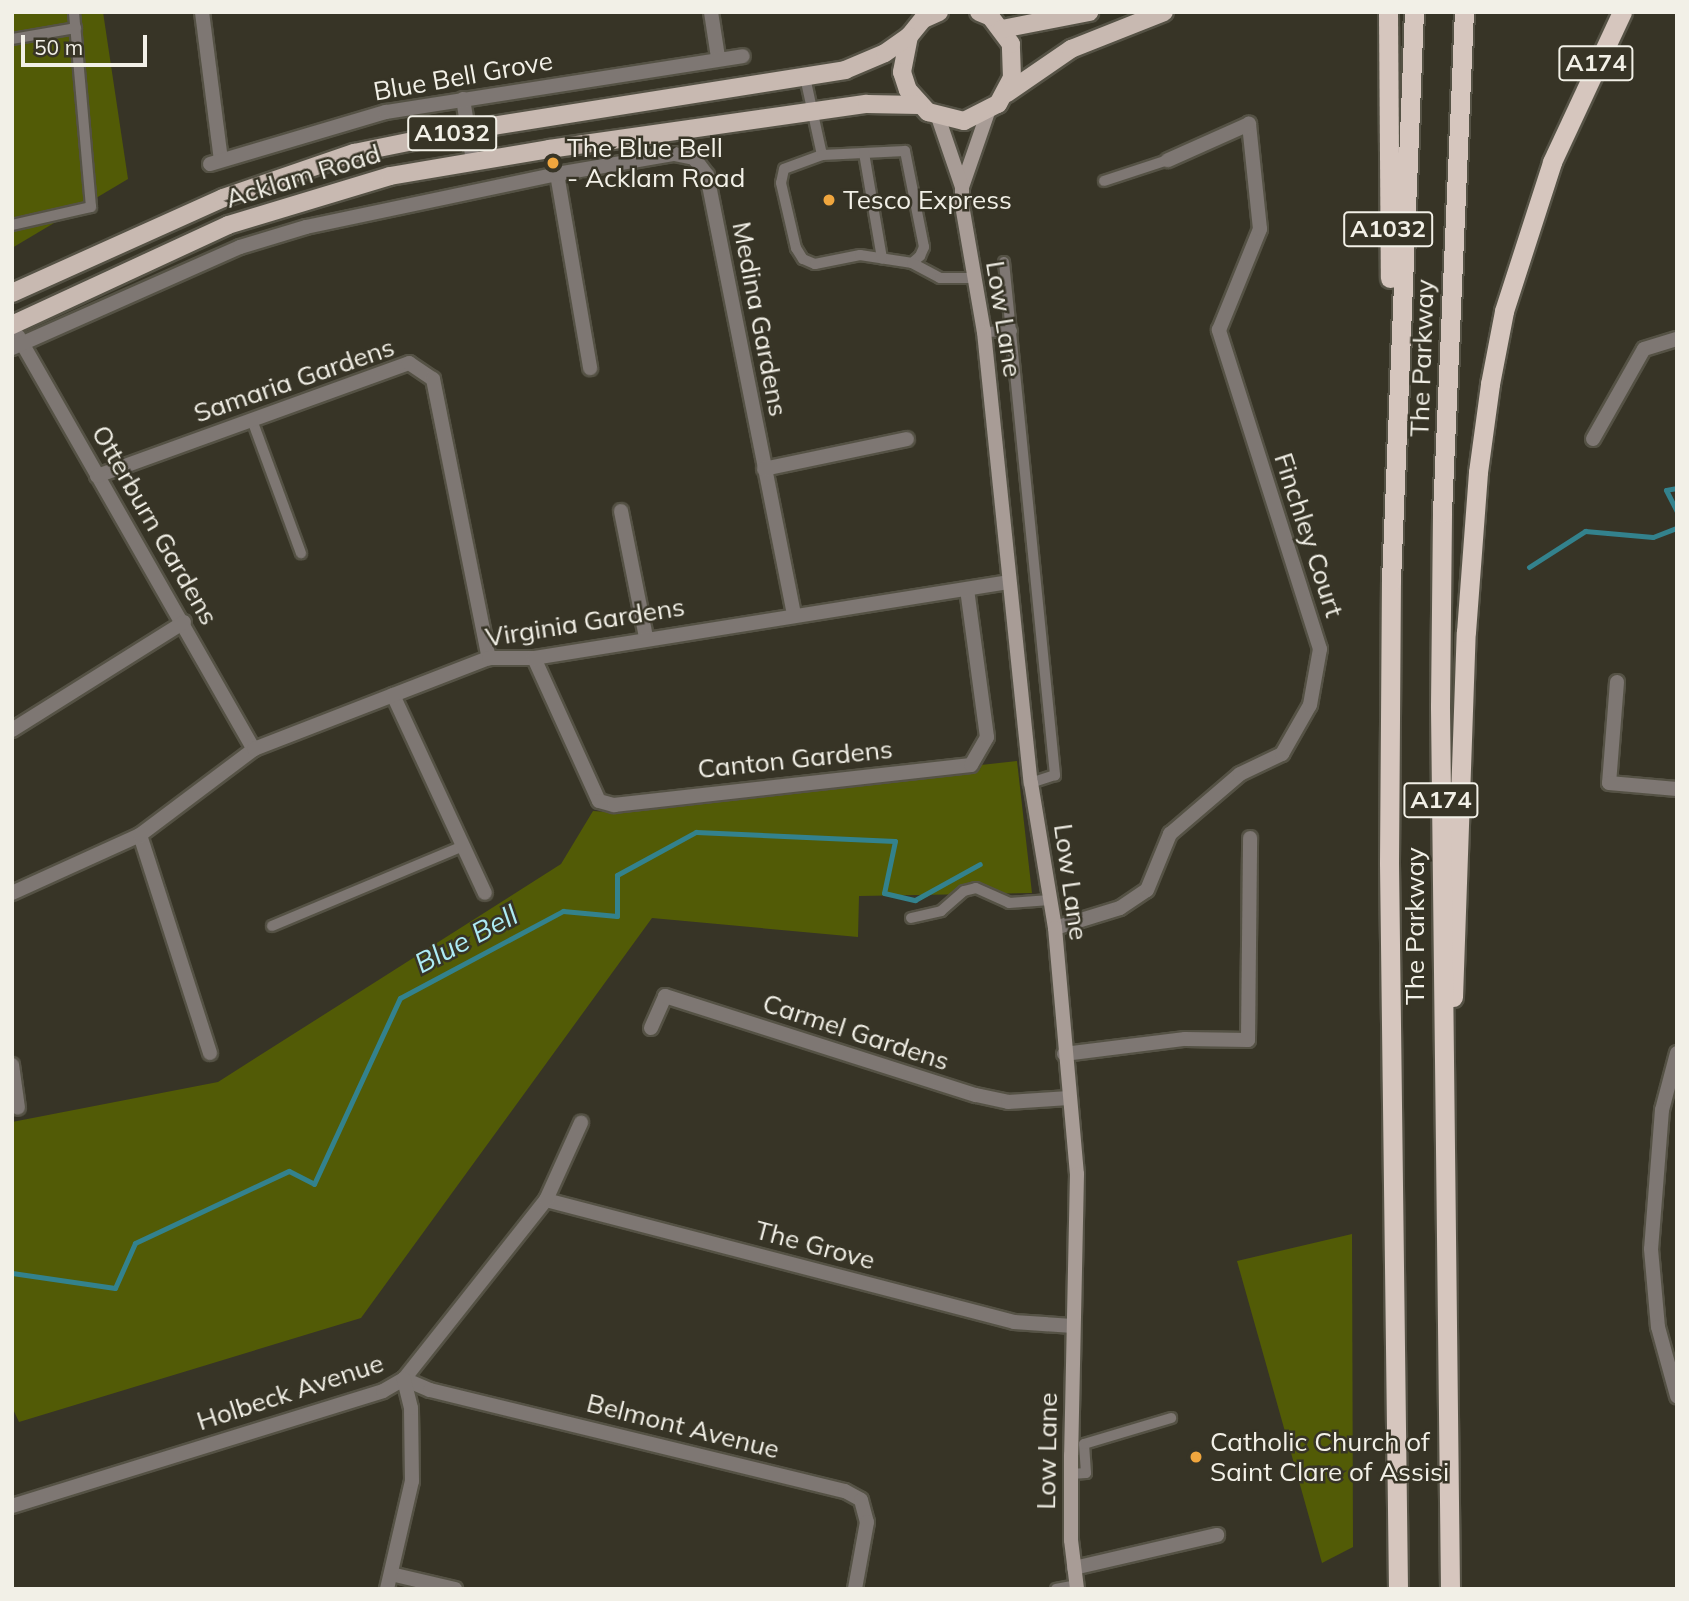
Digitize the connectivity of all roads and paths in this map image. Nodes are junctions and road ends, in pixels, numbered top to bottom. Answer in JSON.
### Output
{"nodes":[{"id":1,"x":74,"y":12,"type":"edge"},
{"id":2,"x":202,"y":12,"type":"edge"},
{"id":3,"x":711,"y":12,"type":"edge"},
{"id":4,"x":1089,"y":12,"type":"edge"},
{"id":5,"x":1164,"y":12,"type":"edge"},
{"id":6,"x":1388,"y":12,"type":"edge"},
{"id":7,"x":1414,"y":12,"type":"edge"},
{"id":8,"x":1464,"y":12,"type":"edge"},
{"id":9,"x":1622,"y":12,"type":"edge"},
{"id":10,"x":929,"y":15,"type":"edge"},
{"id":11,"x":990,"y":18,"type":"edge"},
{"id":12,"x":76,"y":28,"type":"junction"},
{"id":13,"x":909,"y":36,"type":"junction"},
{"id":14,"x":12,"y":39,"type":"edge"},
{"id":15,"x":743,"y":55,"type":"dead end"},
{"id":16,"x":718,"y":57,"type":"junction"},
{"id":17,"x":806,"y":77,"type":"junction"},
{"id":18,"x":1006,"y":94,"type":"junction"},
{"id":19,"x":463,"y":99,"type":"junction"},
{"id":20,"x":919,"y":105,"type":"junction"},
{"id":21,"x":811,"y":112,"type":"junction"},
{"id":22,"x":988,"y":112,"type":"junction"},
{"id":23,"x":938,"y":117,"type":"junction"},
{"id":24,"x":467,"y":130,"type":"junction"},
{"id":25,"x":864,"y":153,"type":"junction"},
{"id":26,"x":821,"y":155,"type":"junction"},
{"id":27,"x":1168,"y":160,"type":"joint"},
{"id":28,"x":473,"y":161,"type":"junction"},
{"id":29,"x":557,"y":174,"type":"junction"},
{"id":30,"x":1104,"y":181,"type":"dead end"},
{"id":31,"x":962,"y":187,"type":"junction"},
{"id":32,"x":12,"y":225,"type":"edge"},
{"id":33,"x":882,"y":258,"type":"junction"},
{"id":34,"x":1004,"y":261,"type":"dead end"},
{"id":35,"x":912,"y":263,"type":"junction"},
{"id":36,"x":972,"y":278,"type":"junction"},
{"id":37,"x":12,"y":293,"type":"edge"},
{"id":38,"x":12,"y":325,"type":"edge"},
{"id":39,"x":1012,"y":331,"type":"junction"},
{"id":40,"x":984,"y":332,"type":"junction"},
{"id":41,"x":1677,"y":339,"type":"edge"},
{"id":42,"x":18,"y":345,"type":"edge"},
{"id":43,"x":590,"y":368,"type":"dead end"},
{"id":44,"x":252,"y":420,"type":"junction"},
{"id":45,"x":907,"y":439,"type":"dead end"},
{"id":46,"x":1593,"y":439,"type":"dead end"},
{"id":47,"x":1395,"y":447,"type":"junction"},
{"id":48,"x":764,"y":469,"type":"junction"},
{"id":49,"x":97,"y":476,"type":"junction"},
{"id":50,"x":621,"y":511,"type":"dead end"},
{"id":51,"x":301,"y":553,"type":"dead end"},
{"id":52,"x":1009,"y":582,"type":"junction"},
{"id":53,"x":967,"y":589,"type":"junction"},
{"id":54,"x":794,"y":616,"type":"junction"},
{"id":55,"x":184,"y":622,"type":"junction"},
{"id":56,"x":646,"y":637,"type":"junction"},
{"id":57,"x":489,"y":658,"type":"junction"},
{"id":58,"x":534,"y":658,"type":"junction"},
{"id":59,"x":1617,"y":682,"type":"dead end"},
{"id":60,"x":393,"y":695,"type":"junction"},
{"id":61,"x":12,"y":730,"type":"edge"},
{"id":62,"x":254,"y":749,"type":"junction"},
{"id":63,"x":1031,"y":783,"type":"junction"},
{"id":64,"x":1677,"y":789,"type":"edge"},
{"id":65,"x":140,"y":835,"type":"junction"},
{"id":66,"x":1250,"y":838,"type":"dead end"},
{"id":67,"x":463,"y":846,"type":"junction"},
{"id":68,"x":12,"y":892,"type":"edge"},
{"id":69,"x":485,"y":893,"type":"dead end"},
{"id":70,"x":1050,"y":900,"type":"junction"},
{"id":71,"x":911,"y":918,"type":"dead end"},
{"id":72,"x":272,"y":926,"type":"dead end"},
{"id":73,"x":1055,"y":928,"type":"junction"},
{"id":74,"x":652,"y":1028,"type":"dead end"},
{"id":75,"x":1677,"y":1053,"type":"edge"},
{"id":76,"x":210,"y":1054,"type":"dead end"},
{"id":77,"x":1064,"y":1054,"type":"junction"},
{"id":78,"x":12,"y":1065,"type":"edge"},
{"id":79,"x":1069,"y":1098,"type":"junction"},
{"id":80,"x":18,"y":1108,"type":"dead end"},
{"id":81,"x":581,"y":1123,"type":"dead end"},
{"id":82,"x":1442,"y":1135,"type":"junction"},
{"id":83,"x":546,"y":1200,"type":"junction"},
{"id":84,"x":1073,"y":1326,"type":"junction"},
{"id":85,"x":404,"y":1379,"type":"junction"},
{"id":86,"x":1677,"y":1396,"type":"edge"},
{"id":87,"x":1171,"y":1418,"type":"dead end"},
{"id":88,"x":1071,"y":1474,"type":"junction"},
{"id":89,"x":12,"y":1506,"type":"edge"},
{"id":90,"x":1217,"y":1535,"type":"dead end"},
{"id":91,"x":1074,"y":1568,"type":"junction"},
{"id":92,"x":391,"y":1574,"type":"junction"},
{"id":93,"x":1077,"y":1587,"type":"edge"},
{"id":94,"x":387,"y":1589,"type":"edge"},
{"id":95,"x":455,"y":1589,"type":"edge"},
{"id":96,"x":855,"y":1589,"type":"edge"},
{"id":97,"x":1056,"y":1589,"type":"edge"},
{"id":98,"x":1398,"y":1589,"type":"edge"},
{"id":99,"x":1450,"y":1589,"type":"edge"}],
"edges":[{"from":1,"to":12,"type":"lane"},
{"from":2,"to":19,"type":"street","name":"Blue Bell Grove"},
{"from":3,"to":16,"type":"street"},
{"from":4,"to":11,"type":"main road"},
{"from":5,"to":18,"type":"main road"},
{"from":6,"to":47,"type":"highway","number":"A1032"},
{"from":7,"to":47,"type":"highway","name":"The Parkway","number":"A174"},
{"from":8,"to":82,"type":"highway","name":"The Parkway","number":"A174"},
{"from":9,"to":82,"type":"highway","number":"A174"},
{"from":10,"to":13,"type":"main road","number":"A1032"},
{"from":11,"to":18,"type":"main road"},
{"from":12,"to":14,"type":"lane"},
{"from":12,"to":32,"type":"lane"},
{"from":13,"to":17,"type":"main road","name":"Acklam Road","number":"A1032"},
{"from":13,"to":20,"type":"main road","number":"A1032"},
{"from":15,"to":16,"type":"street","name":"Blue Bell Grove"},
{"from":16,"to":19,"type":"street","name":"Blue Bell Grove"},
{"from":17,"to":21,"type":"lane"},
{"from":17,"to":24,"type":"main road","name":"Acklam Road","number":"A1032"},
{"from":18,"to":22,"type":"main road"},
{"from":19,"to":24,"type":"street"},
{"from":20,"to":21,"type":"main road","name":"Acklam Road","number":"A1032"},
{"from":20,"to":23,"type":"main road"},
{"from":21,"to":26,"type":"lane"},
{"from":21,"to":28,"type":"main road","name":"Acklam Road","number":"A1032"},
{"from":22,"to":23,"type":"main road"},
{"from":22,"to":31,"type":"main road","name":"Low Lane"},
{"from":23,"to":31,"type":"main road","name":"Low Lane"},
{"from":24,"to":28,"type":"street"},
{"from":24,"to":37,"type":"main road","name":"Acklam Road","number":"A1032"},
{"from":25,"to":26,"type":"lane"},
{"from":25,"to":33,"type":"lane"},
{"from":25,"to":35,"type":"lane"},
{"from":26,"to":33,"type":"lane"},
{"from":27,"to":30,"type":"lane"},
{"from":27,"to":73,"type":"street","name":"Finchley Court"},
{"from":28,"to":38,"type":"main road","name":"Acklam Road","number":"A1032"},
{"from":29,"to":42,"type":"street","name":"Medina Gardens"},
{"from":29,"to":43,"type":"street"},
{"from":29,"to":48,"type":"street","name":"Medina Gardens"},
{"from":31,"to":36,"type":"main road","name":"Low Lane"},
{"from":33,"to":35,"type":"lane"},
{"from":34,"to":39,"type":"lane"},
{"from":35,"to":36,"type":"lane"},
{"from":36,"to":40,"type":"main road","name":"Low Lane"},
{"from":38,"to":42,"type":"street","name":"Otterburn Gardens"},
{"from":39,"to":40,"type":"lane"},
{"from":39,"to":63,"type":"lane"},
{"from":40,"to":52,"type":"main road","name":"Low Lane"},
{"from":41,"to":46,"type":"street"},
{"from":42,"to":49,"type":"street","name":"Otterburn Gardens"},
{"from":44,"to":49,"type":"street","name":"Samaria Gardens"},
{"from":44,"to":51,"type":"lane"},
{"from":44,"to":57,"type":"street","name":"Samaria Gardens"},
{"from":45,"to":48,"type":"street"},
{"from":47,"to":98,"type":"highway","name":"The Parkway","number":"A174"},
{"from":48,"to":54,"type":"street","name":"Medina Gardens"},
{"from":49,"to":55,"type":"street","name":"Otterburn Gardens"},
{"from":50,"to":56,"type":"street"},
{"from":52,"to":53,"type":"street","name":"Virginia Gardens"},
{"from":52,"to":63,"type":"main road","name":"Low Lane"},
{"from":53,"to":54,"type":"street","name":"Virginia Gardens"},
{"from":53,"to":58,"type":"street","name":"Canton Gardens"},
{"from":54,"to":56,"type":"street","name":"Virginia Gardens"},
{"from":55,"to":61,"type":"street"},
{"from":55,"to":62,"type":"street","name":"Otterburn Gardens"},
{"from":56,"to":58,"type":"street","name":"Virginia Gardens"},
{"from":57,"to":58,"type":"street","name":"Virginia Gardens"},
{"from":57,"to":60,"type":"street","name":"Virginia Gardens"},
{"from":59,"to":64,"type":"street"},
{"from":60,"to":62,"type":"street","name":"Virginia Gardens"},
{"from":60,"to":67,"type":"street"},
{"from":62,"to":65,"type":"street","name":"Virginia Gardens"},
{"from":63,"to":70,"type":"main road","name":"Low Lane"},
{"from":65,"to":68,"type":"street","name":"Virginia Gardens"},
{"from":65,"to":76,"type":"street"},
{"from":66,"to":77,"type":"street"},
{"from":67,"to":69,"type":"street"},
{"from":67,"to":72,"type":"lane"},
{"from":70,"to":71,"type":"lane"},
{"from":70,"to":73,"type":"main road","name":"Low Lane"},
{"from":73,"to":77,"type":"main road","name":"Low Lane"},
{"from":74,"to":79,"type":"street","name":"Carmel Gardens"},
{"from":75,"to":86,"type":"street"},
{"from":77,"to":79,"type":"main road","name":"Low Lane"},
{"from":78,"to":80,"type":"street"},
{"from":79,"to":84,"type":"main road","name":"Low Lane"},
{"from":81,"to":83,"type":"street","name":"Holbeck Avenue"},
{"from":82,"to":99,"type":"highway","name":"The Parkway","number":"A174"},
{"from":83,"to":84,"type":"street","name":"The Grove"},
{"from":83,"to":85,"type":"street","name":"Holbeck Avenue"},
{"from":84,"to":88,"type":"main road","name":"Low Lane"},
{"from":85,"to":89,"type":"street","name":"Holbeck Avenue"},
{"from":85,"to":92,"type":"street"},
{"from":85,"to":96,"type":"street","name":"Belmont Avenue"},
{"from":87,"to":88,"type":"lane"},
{"from":88,"to":91,"type":"main road","name":"Low Lane"},
{"from":90,"to":91,"type":"street"},
{"from":91,"to":93,"type":"main road","name":"Low Lane"},
{"from":92,"to":94,"type":"street"},
{"from":92,"to":95,"type":"street"},
{"from":93,"to":97,"type":"lane"}]}
